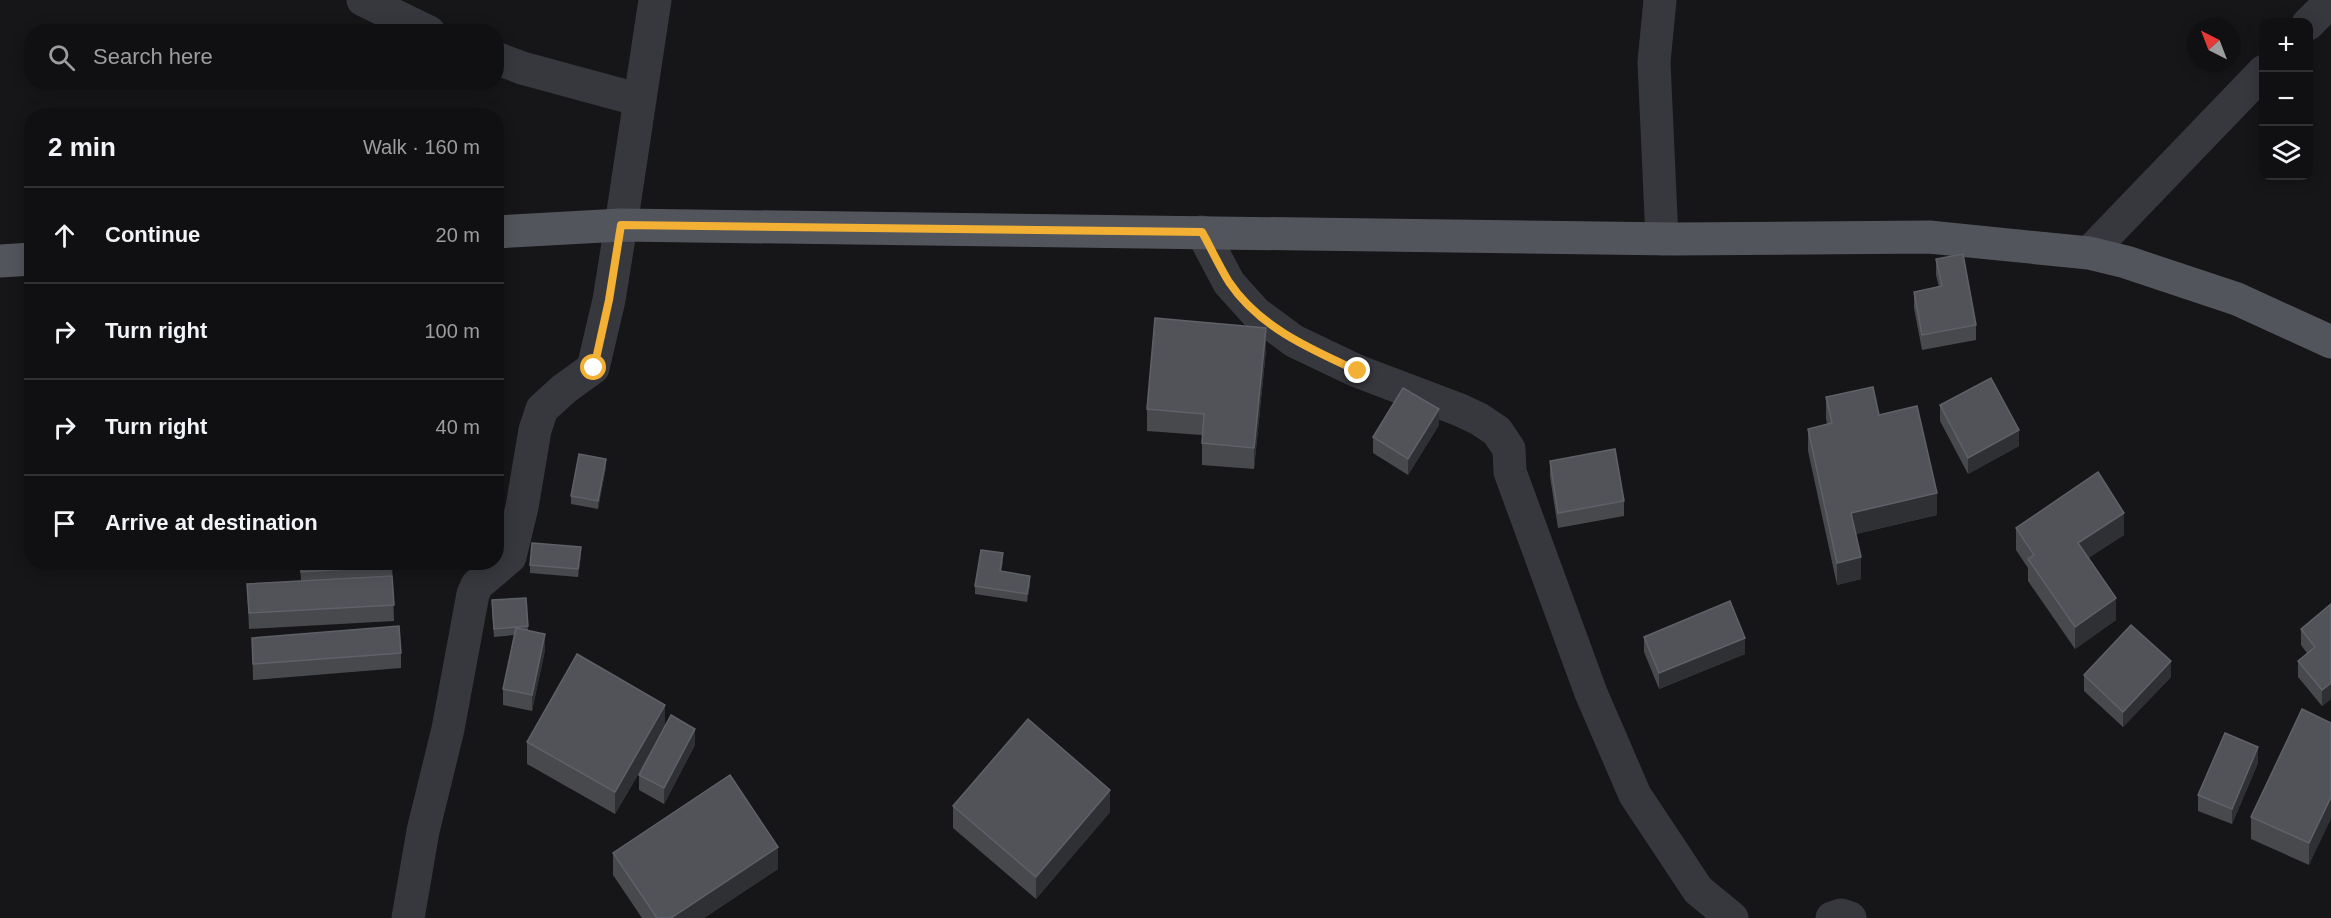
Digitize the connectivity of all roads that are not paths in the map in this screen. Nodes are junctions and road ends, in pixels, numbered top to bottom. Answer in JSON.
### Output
{"nodes":[{"id":1,"x":363,"y":0,"type":"edge"},
{"id":2,"x":655,"y":0,"type":"edge"},
{"id":3,"x":1660,"y":0,"type":"edge"},
{"id":4,"x":2331,"y":1,"type":"edge"},
{"id":5,"x":2313,"y":19,"type":"edge"},
{"id":6,"x":412,"y":24,"type":"edge"},
{"id":7,"x":504,"y":61,"type":"edge"},
{"id":8,"x":2263,"y":72,"type":"edge"},
{"id":9,"x":640,"y":100,"type":"junction"},
{"id":10,"x":621,"y":225,"type":"junction"},
{"id":11,"x":504,"y":232,"type":"edge"},
{"id":12,"x":1202,"y":232,"type":"junction"},
{"id":13,"x":1662,"y":238,"type":"junction"},
{"id":14,"x":2089,"y":253,"type":"junction"},
{"id":15,"x":24,"y":260,"type":"edge"},
{"id":16,"x":0,"y":261,"type":"edge"},
{"id":17,"x":2331,"y":342,"type":"edge"},
{"id":18,"x":504,"y":562,"type":"edge"},
{"id":19,"x":495,"y":570,"type":"edge"},
{"id":20,"x":408,"y":918,"type":"edge"},
{"id":21,"x":1732,"y":918,"type":"edge"},
{"id":22,"x":1832,"y":918,"type":"edge"},
{"id":23,"x":1850,"y":918,"type":"edge"}],
"edges":[{"from":1,"to":6,"type":"street"},
{"from":2,"to":9,"type":"street"},
{"from":3,"to":13,"type":"street"},
{"from":4,"to":5,"type":"street"},
{"from":7,"to":9,"type":"street"},
{"from":8,"to":14,"type":"street"},
{"from":9,"to":10,"type":"street"},
{"from":10,"to":11,"type":"main road"},
{"from":10,"to":12,"type":"main road"},
{"from":10,"to":18,"type":"street"},
{"from":12,"to":13,"type":"main road"},
{"from":12,"to":21,"type":"street"},
{"from":13,"to":14,"type":"main road"},
{"from":14,"to":17,"type":"main road"},
{"from":15,"to":16,"type":"main road"},
{"from":19,"to":20,"type":"street"},
{"from":22,"to":23,"type":"street"}]}
